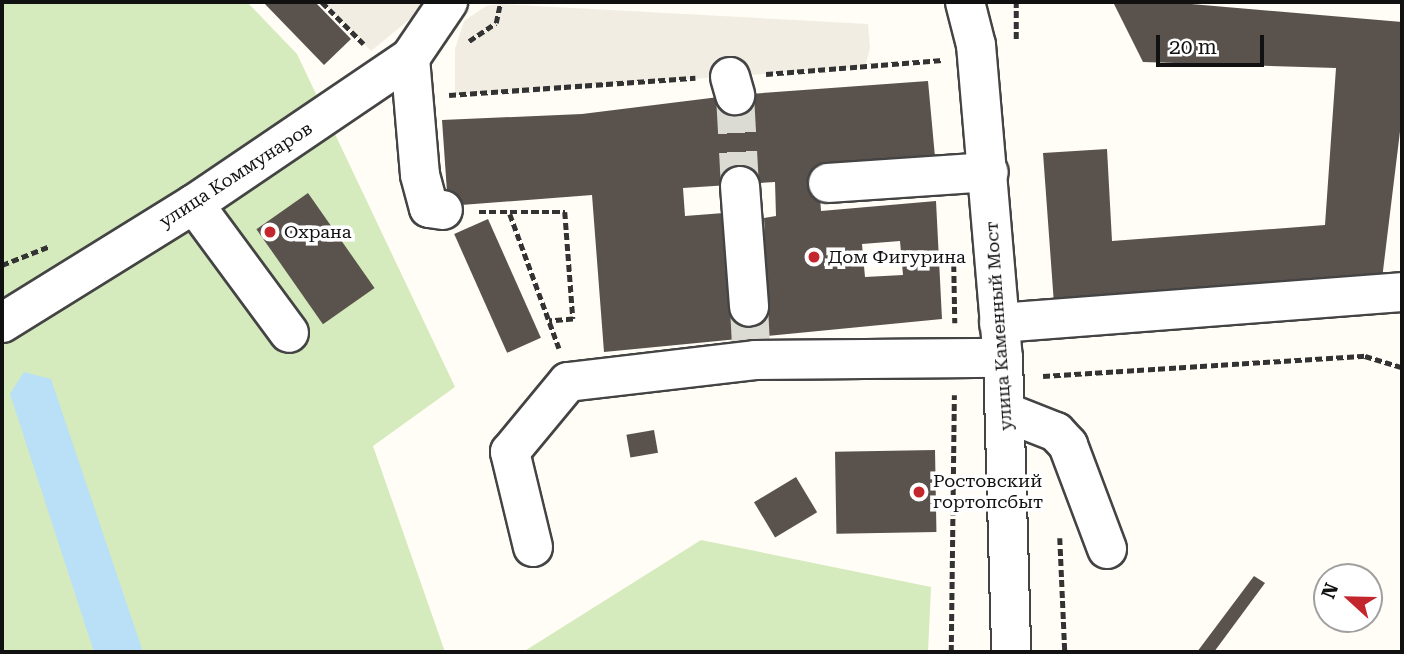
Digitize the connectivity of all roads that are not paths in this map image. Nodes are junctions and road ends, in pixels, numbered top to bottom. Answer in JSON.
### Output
{"nodes":[{"id":1,"x":965,"y":2,"type":"edge"},
{"id":2,"x":454,"y":16,"type":"edge"},
{"id":3,"x":410,"y":58,"type":"junction"},
{"id":4,"x":989,"y":172,"type":"junction"},
{"id":5,"x":828,"y":183,"type":"dead end"},
{"id":6,"x":740,"y":186,"type":"tunnel mouth"},
{"id":7,"x":194,"y":204,"type":"junction"},
{"id":8,"x":443,"y":211,"type":"dead end"},
{"id":9,"x":1402,"y":292,"type":"edge"},
{"id":10,"x":2,"y":323,"type":"edge"},
{"id":11,"x":289,"y":333,"type":"dead end"},
{"id":12,"x":752,"y":336,"type":"junction"},
{"id":13,"x":1001,"y":341,"type":"junction"},
{"id":14,"x":1005,"y":412,"type":"junction"},
{"id":15,"x":533,"y":547,"type":"dead end"},
{"id":16,"x":1107,"y":549,"type":"dead end"},
{"id":17,"x":1011,"y":652,"type":"edge"}],
"edges":[{"from":1,"to":4,"type":"street","name":"улица Каменный Мост"},
{"from":2,"to":3,"type":"street","name":"улица Коммунаров"},
{"from":3,"to":7,"type":"street","name":"улица Коммунаров"},
{"from":3,"to":8,"type":"street"},
{"from":4,"to":5,"type":"street"},
{"from":4,"to":13,"type":"street","name":"улица Каменный Мост"},
{"from":6,"to":12,"type":"street"},
{"from":7,"to":10,"type":"street","name":"улица Коммунаров"},
{"from":7,"to":11,"type":"street"},
{"from":9,"to":13,"type":"street"},
{"from":12,"to":13,"type":"street"},
{"from":12,"to":15,"type":"street"},
{"from":13,"to":14,"type":"street","name":"улица Каменный Мост"},
{"from":14,"to":16,"type":"street"},
{"from":14,"to":17,"type":"street","name":"улица Каменный Мост"}]}
